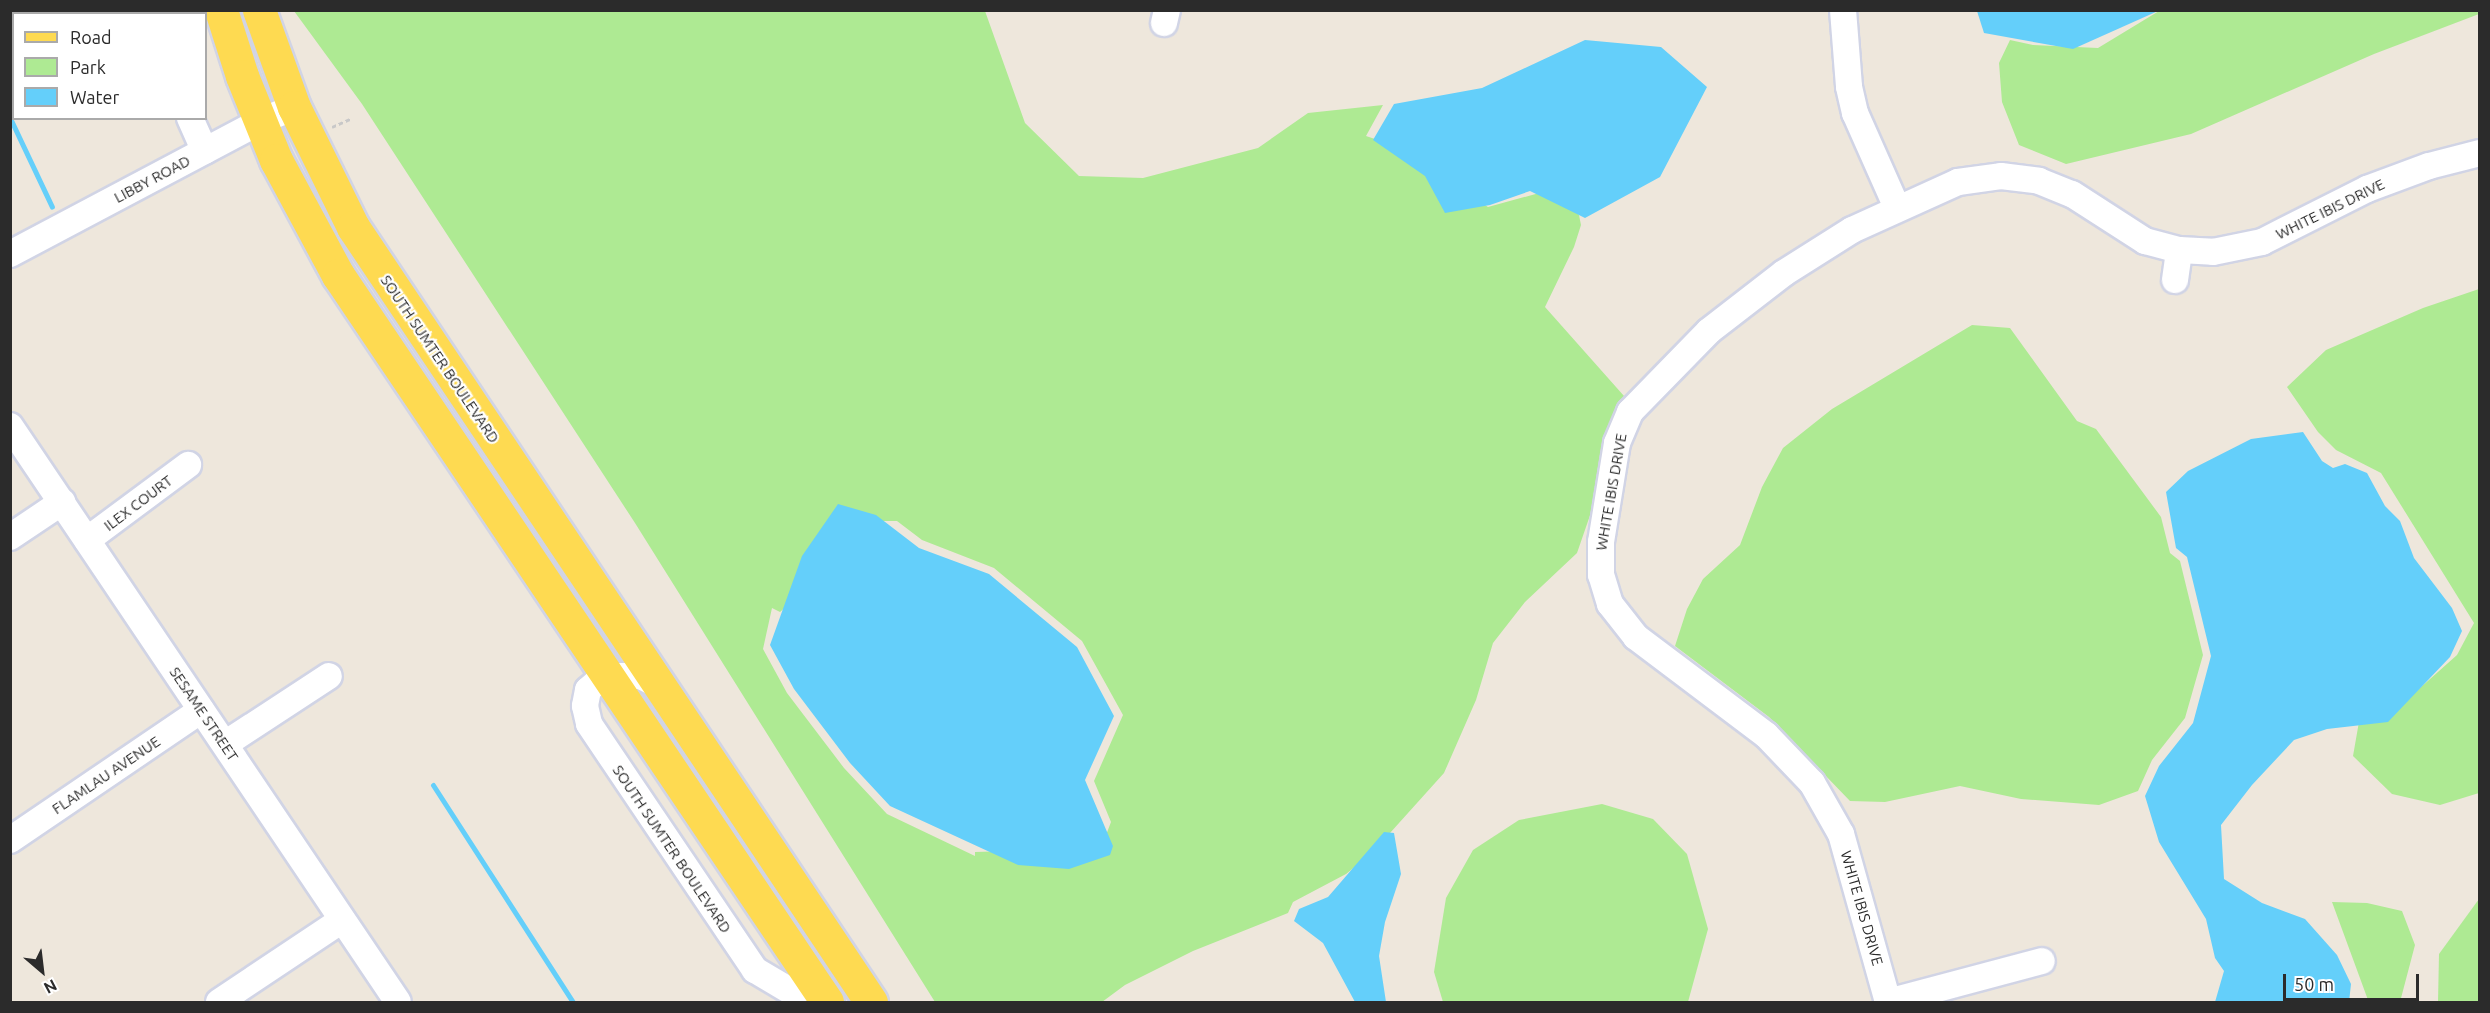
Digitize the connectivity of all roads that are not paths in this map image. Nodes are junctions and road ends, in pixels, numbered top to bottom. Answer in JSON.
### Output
{"nodes":[{"id":1,"x":221,"y":10,"type":"edge"},
{"id":2,"x":259,"y":10,"type":"edge"},
{"id":3,"x":1843,"y":10,"type":"edge"},
{"id":4,"x":294,"y":107,"type":"junction"},
{"id":5,"x":191,"y":120,"type":"edge"},
{"id":6,"x":259,"y":122,"type":"junction"},
{"id":7,"x":205,"y":151,"type":"junction"},
{"id":8,"x":2480,"y":153,"type":"edge"},
{"id":9,"x":1897,"y":208,"type":"junction"},
{"id":10,"x":2179,"y":250,"type":"junction"},
{"id":11,"x":10,"y":254,"type":"edge"},
{"id":12,"x":2175,"y":280,"type":"dead end"},
{"id":13,"x":10,"y":426,"type":"edge"},
{"id":14,"x":188,"y":465,"type":"dead end"},
{"id":15,"x":62,"y":502,"type":"junction"},
{"id":16,"x":10,"y":537,"type":"edge"},
{"id":17,"x":87,"y":540,"type":"junction"},
{"id":18,"x":609,"y":675,"type":"junction"},
{"id":19,"x":329,"y":676,"type":"dead end"},
{"id":20,"x":660,"y":686,"type":"junction"},
{"id":21,"x":201,"y":710,"type":"junction"},
{"id":22,"x":225,"y":744,"type":"junction"},
{"id":23,"x":10,"y":840,"type":"edge"},
{"id":24,"x":342,"y":920,"type":"junction"},
{"id":25,"x":2042,"y":961,"type":"dead end"},
{"id":26,"x":219,"y":1002,"type":"edge"},
{"id":27,"x":398,"y":1002,"type":"edge"},
{"id":28,"x":809,"y":1002,"type":"edge"},
{"id":29,"x":827,"y":1002,"type":"edge"},
{"id":30,"x":871,"y":1002,"type":"edge"},
{"id":31,"x":1888,"y":1002,"type":"edge"}],
"edges":[{"from":1,"to":6,"type":"main road"},
{"from":2,"to":4,"type":"main road","name":"SOUTH SUMTER BOULEVARD"},
{"from":3,"to":9,"type":"street"},
{"from":4,"to":6,"type":"street","name":"LIBBY ROAD"},
{"from":4,"to":20,"type":"main road","name":"SOUTH SUMTER BOULEVARD"},
{"from":5,"to":7,"type":"street"},
{"from":6,"to":7,"type":"street","name":"LIBBY ROAD"},
{"from":6,"to":18,"type":"main road"},
{"from":7,"to":11,"type":"street","name":"LIBBY ROAD"},
{"from":8,"to":10,"type":"street","name":"WHITE IBIS DRIVE"},
{"from":9,"to":10,"type":"street","name":"WHITE IBIS DRIVE"},
{"from":9,"to":31,"type":"street","name":"WHITE IBIS DRIVE"},
{"from":10,"to":12,"type":"street"},
{"from":13,"to":15,"type":"street","name":"SESAME STREET"},
{"from":14,"to":17,"type":"street","name":"ILEX COURT"},
{"from":15,"to":16,"type":"street"},
{"from":15,"to":17,"type":"street","name":"SESAME STREET"},
{"from":17,"to":21,"type":"street","name":"SESAME STREET"},
{"from":18,"to":20,"type":"street"},
{"from":18,"to":28,"type":"street","name":"SOUTH SUMTER BOULEVARD"},
{"from":18,"to":29,"type":"main road"},
{"from":19,"to":22,"type":"street"},
{"from":20,"to":30,"type":"main road","name":"SOUTH SUMTER BOULEVARD"},
{"from":21,"to":22,"type":"street","name":"SESAME STREET"},
{"from":21,"to":23,"type":"street","name":"FLAMLAU AVENUE"},
{"from":22,"to":24,"type":"street","name":"SESAME STREET"},
{"from":24,"to":26,"type":"street"},
{"from":24,"to":27,"type":"street","name":"SESAME STREET"},
{"from":25,"to":31,"type":"street"}]}
